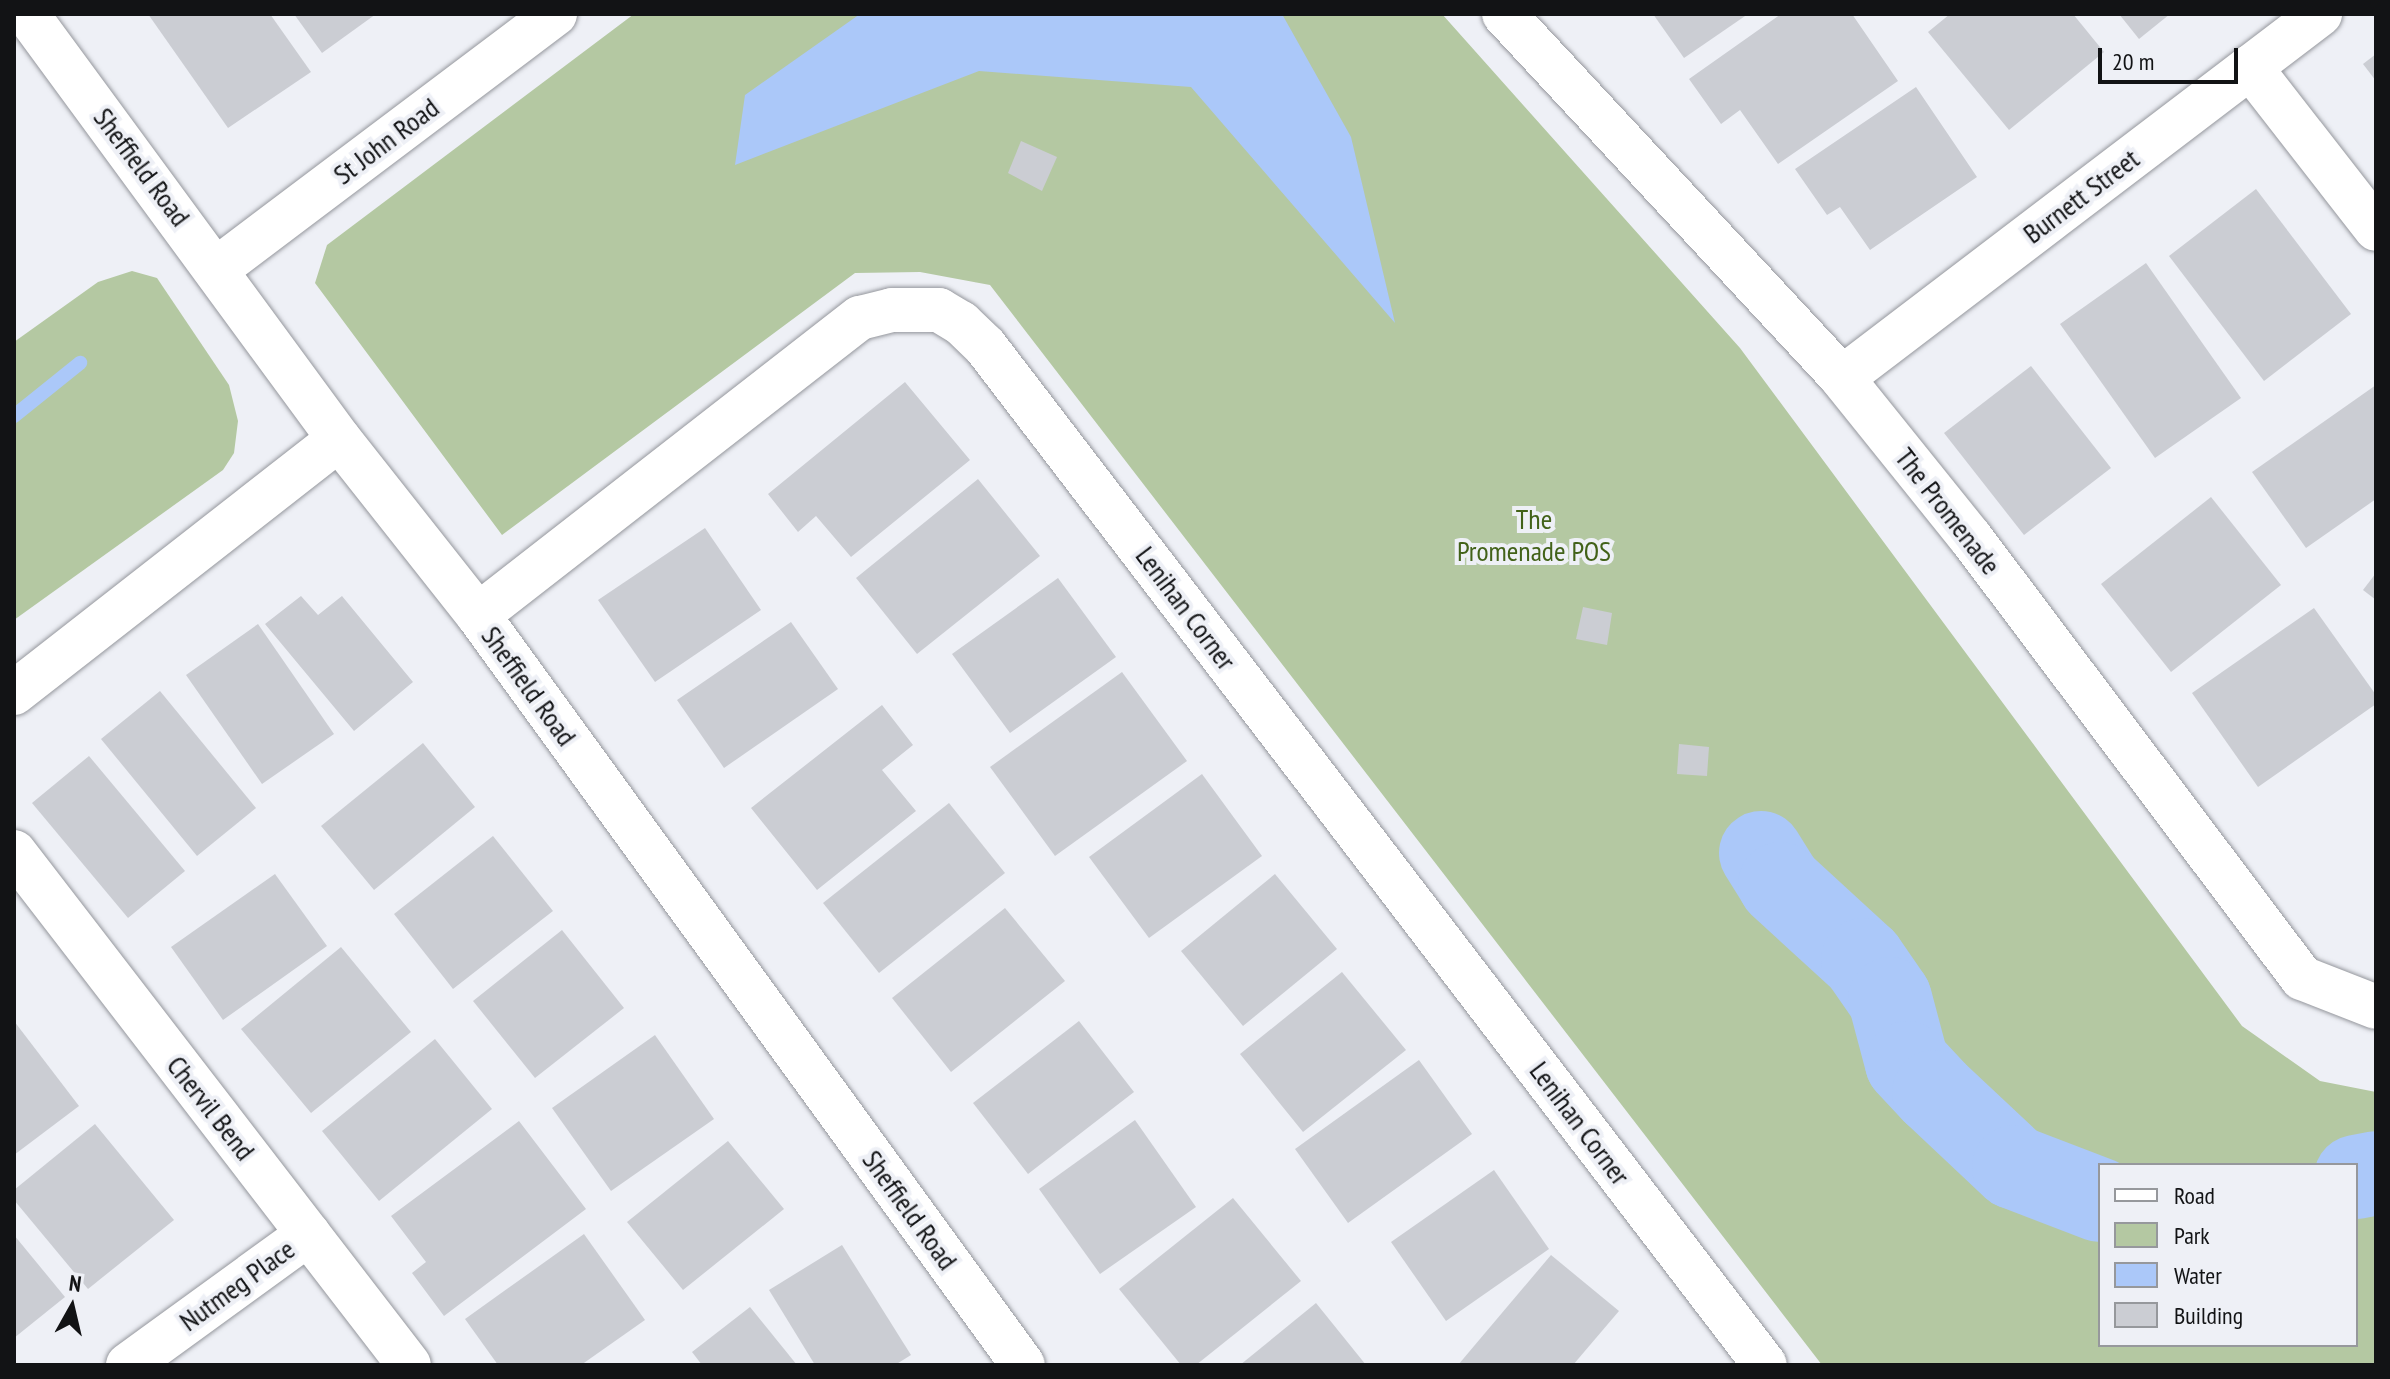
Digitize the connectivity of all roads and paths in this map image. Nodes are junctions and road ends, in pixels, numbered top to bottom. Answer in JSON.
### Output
{"nodes":[{"id":1,"x":27,"y":14,"type":"edge"},
{"id":2,"x":555,"y":14,"type":"edge"},
{"id":3,"x":1504,"y":14,"type":"edge"},
{"id":4,"x":2320,"y":14,"type":"edge"},
{"id":5,"x":2250,"y":67,"type":"junction"},
{"id":6,"x":2376,"y":229,"type":"edge"},
{"id":7,"x":218,"y":268,"type":"junction"},
{"id":8,"x":1842,"y":378,"type":"junction"},
{"id":9,"x":339,"y":439,"type":"junction"},
{"id":10,"x":478,"y":615,"type":"junction"},
{"id":11,"x":14,"y":693,"type":"edge"},
{"id":12,"x":14,"y":852,"type":"edge"},
{"id":13,"x":2376,"y":1007,"type":"edge"},
{"id":14,"x":308,"y":1234,"type":"junction"},
{"id":15,"x":128,"y":1365,"type":"edge"},
{"id":16,"x":409,"y":1365,"type":"edge"},
{"id":17,"x":1023,"y":1365,"type":"edge"},
{"id":18,"x":1765,"y":1365,"type":"edge"}],
"edges":[{"from":1,"to":7,"type":"street","name":"Sheffield Road"},
{"from":2,"to":7,"type":"street","name":"St John Road"},
{"from":3,"to":8,"type":"street","name":"The Promenade"},
{"from":4,"to":5,"type":"street","name":"Burnett Street"},
{"from":5,"to":6,"type":"street"},
{"from":5,"to":8,"type":"street","name":"Burnett Street"},
{"from":7,"to":9,"type":"street","name":"Sheffield Road"},
{"from":8,"to":13,"type":"street","name":"The Promenade"},
{"from":9,"to":10,"type":"street","name":"Sheffield Road"},
{"from":9,"to":11,"type":"street"},
{"from":10,"to":17,"type":"street","name":"Sheffield Road"},
{"from":10,"to":18,"type":"street","name":"Lenihan Corner"},
{"from":12,"to":14,"type":"street","name":"Chervil Bend"},
{"from":14,"to":15,"type":"street","name":"Nutmeg Place"},
{"from":14,"to":16,"type":"street","name":"Chervil Bend"}]}
